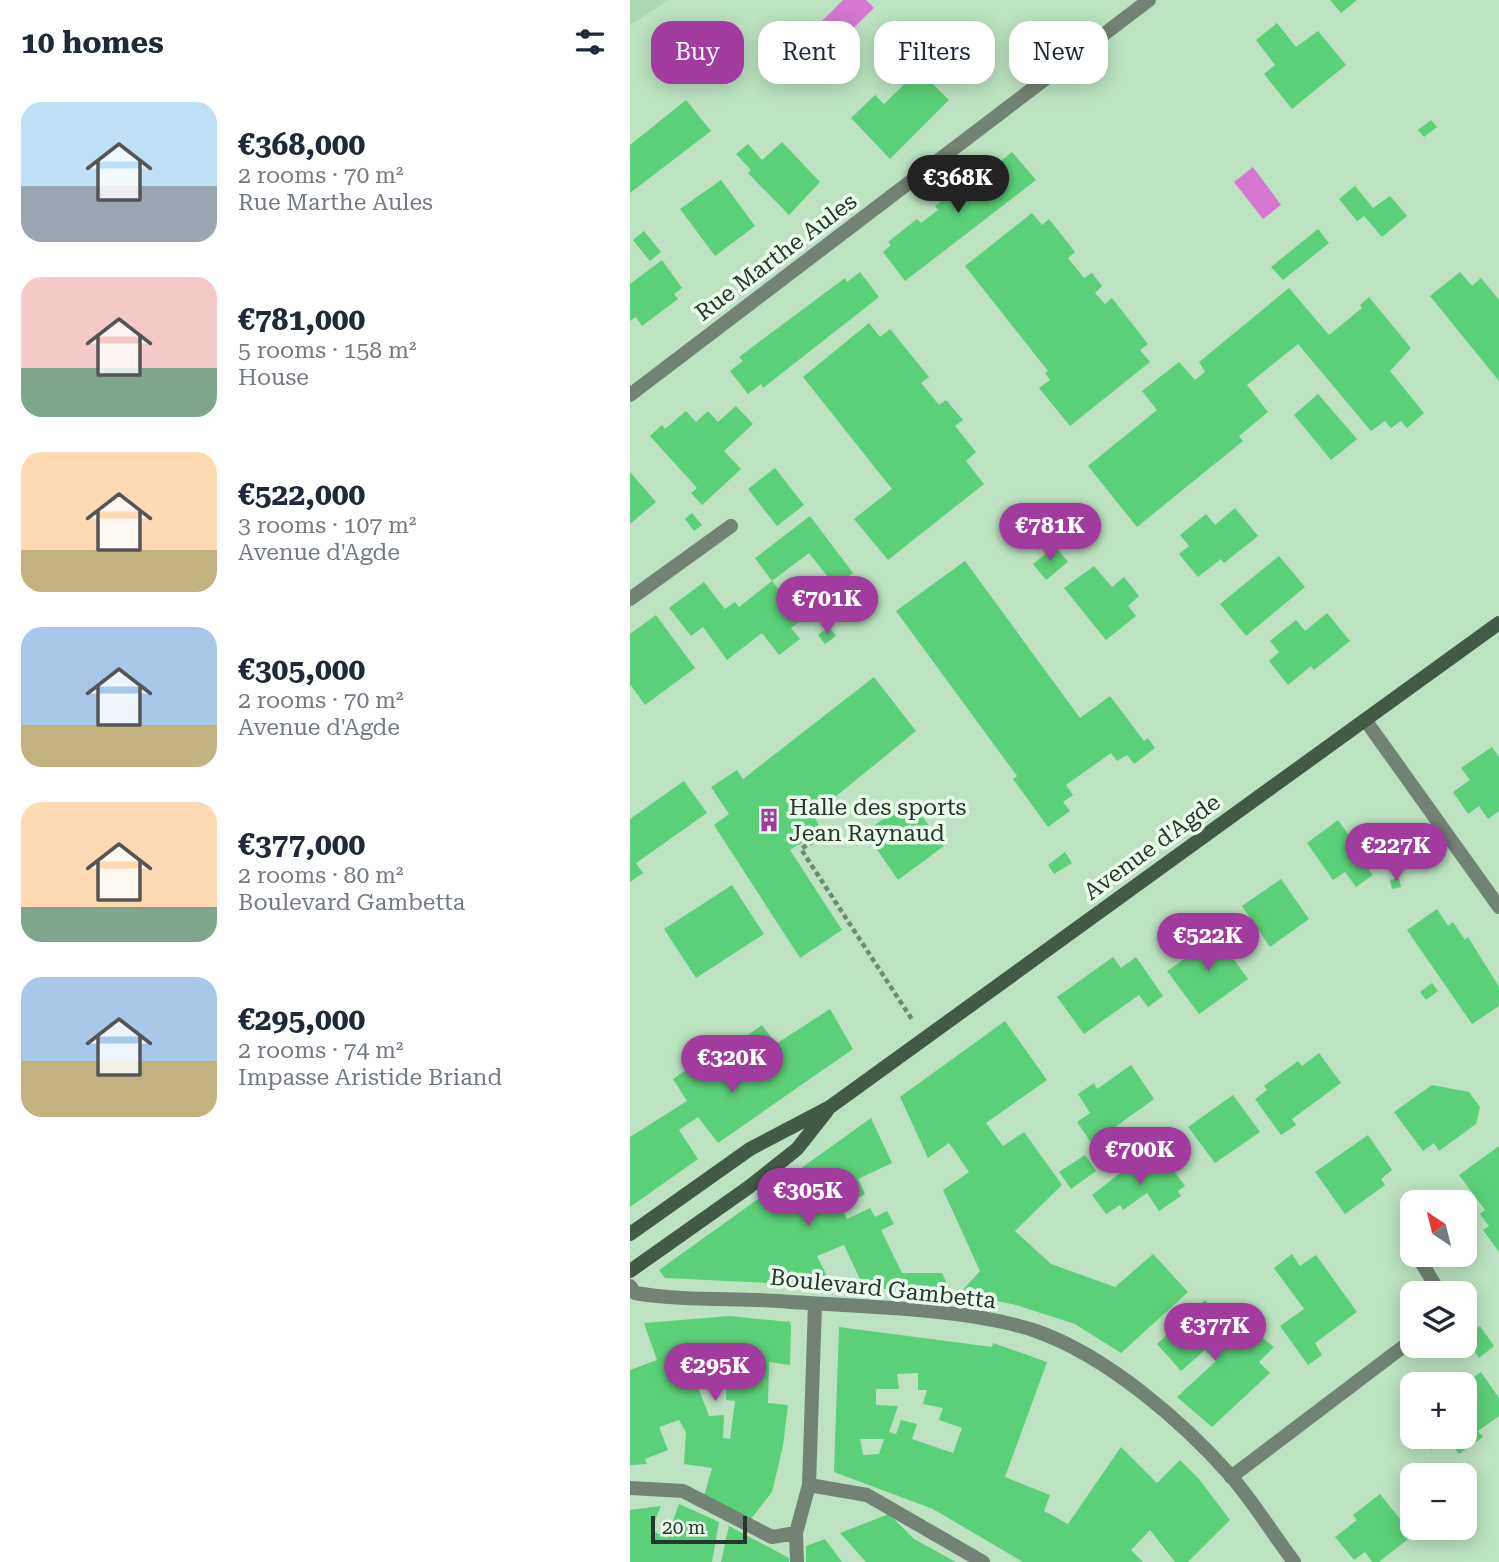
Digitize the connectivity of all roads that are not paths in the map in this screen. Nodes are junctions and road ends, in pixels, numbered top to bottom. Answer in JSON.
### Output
{"nodes":[{"id":1,"x":1149,"y":0,"type":"edge"},
{"id":2,"x":630,"y":395,"type":"edge"},
{"id":3,"x":731,"y":526,"type":"dead end"},
{"id":4,"x":630,"y":599,"type":"edge"},
{"id":5,"x":1499,"y":624,"type":"edge"},
{"id":6,"x":1366,"y":721,"type":"junction"},
{"id":7,"x":1499,"y":907,"type":"edge"},
{"id":8,"x":830,"y":1107,"type":"junction"},
{"id":9,"x":630,"y":1234,"type":"edge"},
{"id":10,"x":630,"y":1271,"type":"edge"},
{"id":11,"x":630,"y":1286,"type":"edge"},
{"id":12,"x":815,"y":1304,"type":"junction"},
{"id":13,"x":1400,"y":1349,"type":"edge"},
{"id":14,"x":1231,"y":1477,"type":"junction"},
{"id":15,"x":809,"y":1485,"type":"junction"},
{"id":16,"x":630,"y":1488,"type":"edge"},
{"id":17,"x":796,"y":1533,"type":"junction"},
{"id":18,"x":797,"y":1562,"type":"edge"},
{"id":19,"x":983,"y":1562,"type":"edge"},
{"id":20,"x":1294,"y":1562,"type":"edge"}],
"edges":[{"from":1,"to":2,"type":"street","name":"Rue Marthe Aules"},
{"from":3,"to":4,"type":"street"},
{"from":5,"to":6,"type":"main road","name":"Avenue d'Agde"},
{"from":6,"to":7,"type":"street"},
{"from":6,"to":8,"type":"main road","name":"Avenue d'Agde"},
{"from":8,"to":9,"type":"main road","name":"Avenue d'Agde"},
{"from":8,"to":10,"type":"main road","name":"Avenue d'Agde"},
{"from":11,"to":12,"type":"street","name":"Boulevard Gambetta"},
{"from":12,"to":14,"type":"street","name":"Boulevard Gambetta"},
{"from":12,"to":15,"type":"street"},
{"from":13,"to":14,"type":"street"},
{"from":14,"to":20,"type":"street","name":"Boulevard Gambetta"},
{"from":15,"to":17,"type":"street"},
{"from":15,"to":19,"type":"street"},
{"from":16,"to":17,"type":"street"},
{"from":17,"to":18,"type":"street"}]}
